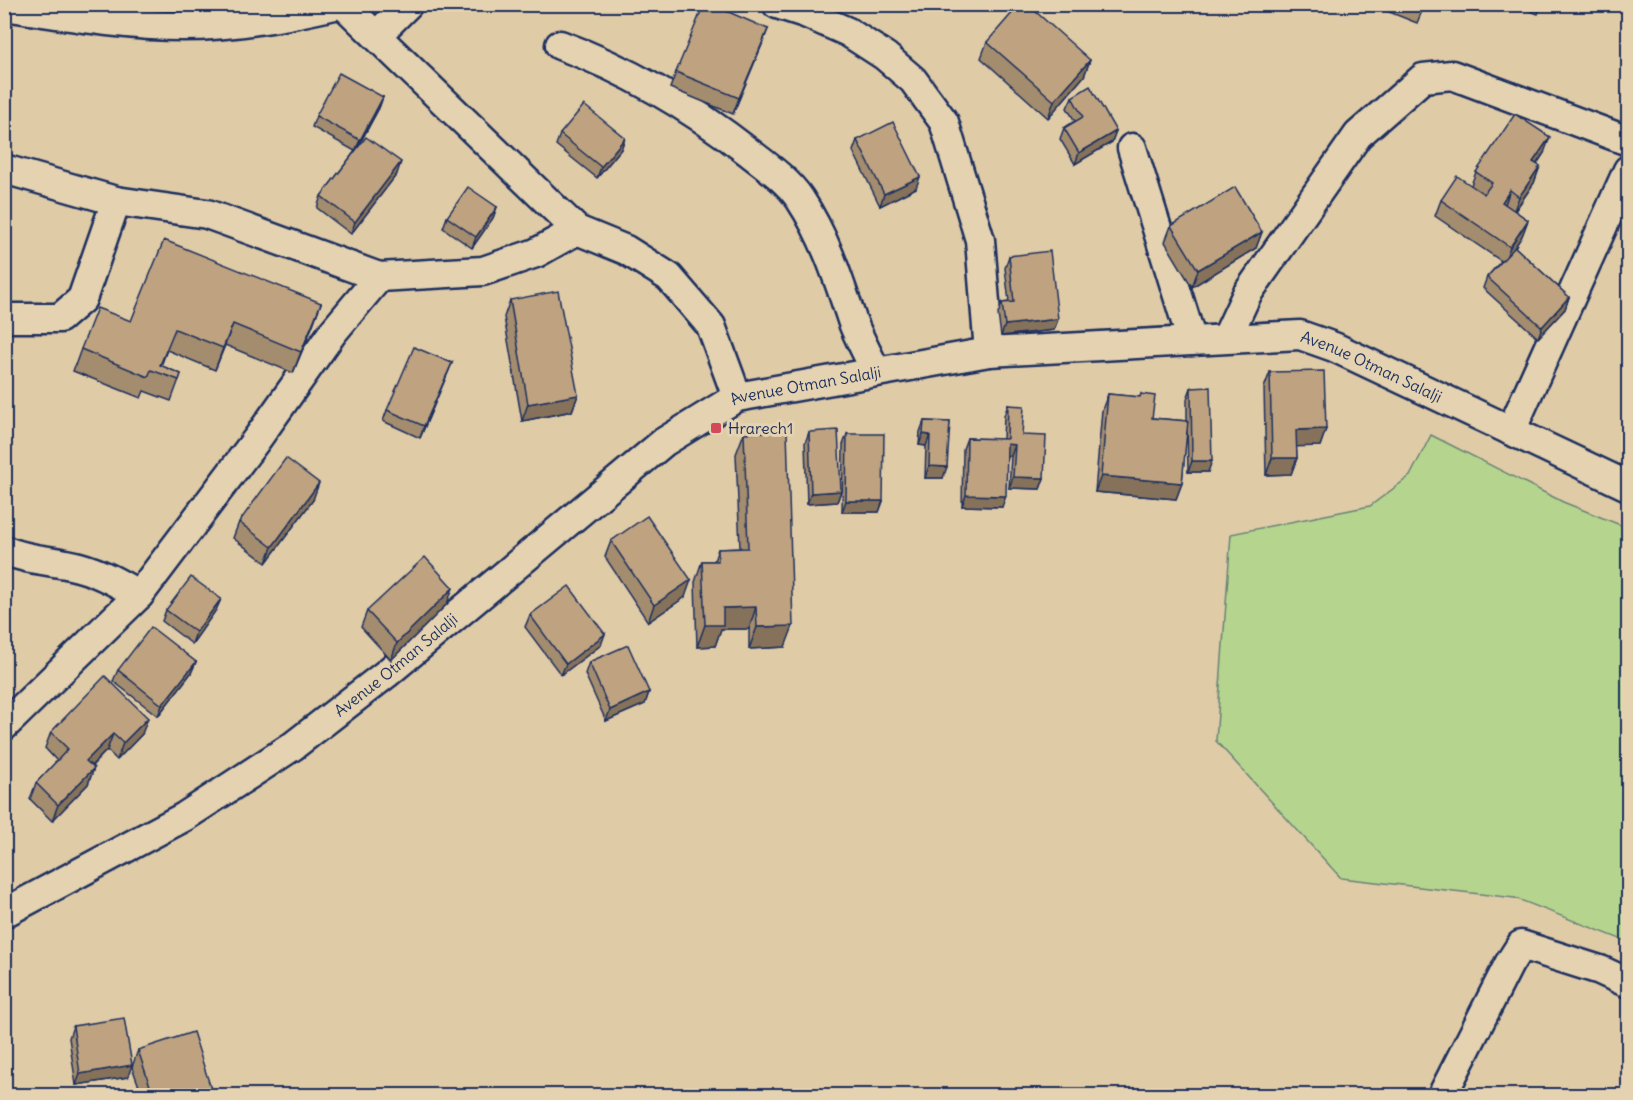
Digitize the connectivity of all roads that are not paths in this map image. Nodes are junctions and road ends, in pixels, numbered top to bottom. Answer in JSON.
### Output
{"nodes":[{"id":1,"x":341,"y":4,"type":"edge"},
{"id":2,"x":408,"y":4,"type":"edge"},
{"id":3,"x":777,"y":4,"type":"edge"},
{"id":4,"x":4,"y":6,"type":"edge"},
{"id":5,"x":377,"y":35,"type":"junction"},
{"id":6,"x":560,"y":45,"type":"dead end"},
{"id":7,"x":1629,"y":141,"type":"edge"},
{"id":8,"x":1132,"y":148,"type":"dead end"},
{"id":9,"x":4,"y":169,"type":"edge"},
{"id":10,"x":1629,"y":170,"type":"edge"},
{"id":11,"x":116,"y":201,"type":"junction"},
{"id":12,"x":577,"y":230,"type":"junction"},
{"id":13,"x":379,"y":277,"type":"junction"},
{"id":14,"x":4,"y":318,"type":"edge"},
{"id":15,"x":1227,"y":337,"type":"junction"},
{"id":16,"x":1192,"y":341,"type":"junction"},
{"id":17,"x":989,"y":352,"type":"junction"},
{"id":18,"x":875,"y":370,"type":"junction"},
{"id":19,"x":736,"y":396,"type":"junction"},
{"id":20,"x":1511,"y":431,"type":"junction"},
{"id":21,"x":1629,"y":486,"type":"edge"},
{"id":22,"x":4,"y":550,"type":"edge"},
{"id":23,"x":139,"y":595,"type":"junction"},
{"id":24,"x":4,"y":726,"type":"edge"},
{"id":25,"x":4,"y":913,"type":"edge"},
{"id":26,"x":1629,"y":983,"type":"edge"},
{"id":27,"x":1442,"y":1095,"type":"edge"}],
"edges":[{"from":1,"to":4,"type":"street"},
{"from":1,"to":5,"type":"street"},
{"from":2,"to":5,"type":"street"},
{"from":3,"to":17,"type":"street"},
{"from":5,"to":12,"type":"street"},
{"from":6,"to":18,"type":"street"},
{"from":7,"to":15,"type":"street"},
{"from":8,"to":16,"type":"street"},
{"from":9,"to":11,"type":"street"},
{"from":10,"to":20,"type":"street"},
{"from":11,"to":13,"type":"street"},
{"from":11,"to":14,"type":"street"},
{"from":12,"to":13,"type":"street"},
{"from":12,"to":19,"type":"street"},
{"from":13,"to":23,"type":"street"},
{"from":15,"to":16,"type":"street","name":"Avenue Otman Salalji"},
{"from":15,"to":20,"type":"street","name":"Avenue Otman Salalji"},
{"from":16,"to":17,"type":"street","name":"Avenue Otman Salalji"},
{"from":17,"to":18,"type":"street","name":"Avenue Otman Salalji"},
{"from":18,"to":19,"type":"street","name":"Avenue Otman Salalji"},
{"from":19,"to":25,"type":"street","name":"Avenue Otman Salalji"},
{"from":20,"to":21,"type":"street","name":"Avenue Otman Salalji"},
{"from":22,"to":23,"type":"street"},
{"from":23,"to":24,"type":"street"},
{"from":26,"to":27,"type":"street"}]}
